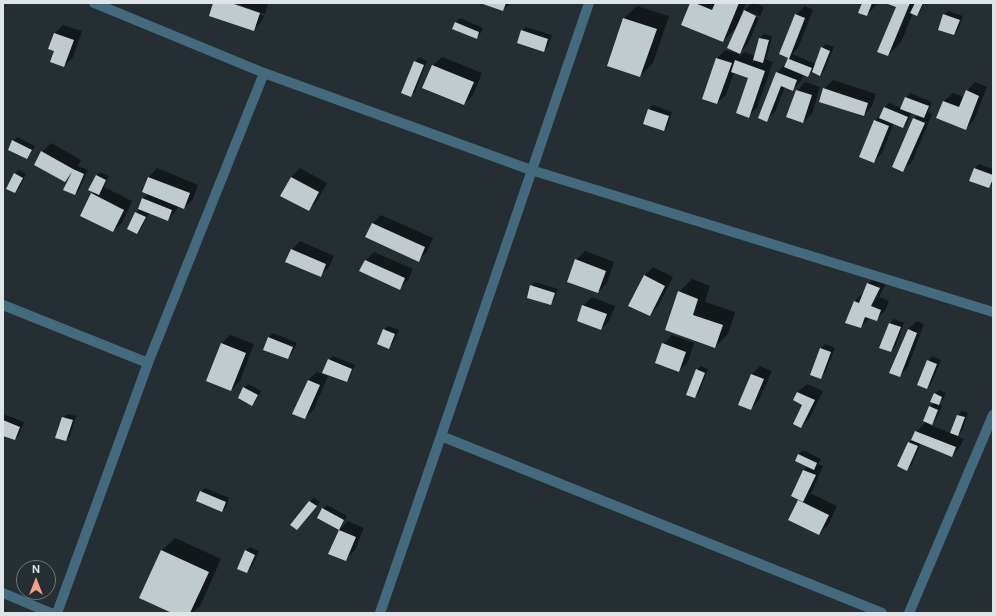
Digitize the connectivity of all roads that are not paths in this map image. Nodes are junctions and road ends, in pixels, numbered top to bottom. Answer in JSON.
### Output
{"nodes":[{"id":1,"x":94,"y":3,"type":"edge"},
{"id":2,"x":589,"y":3,"type":"edge"},
{"id":3,"x":264,"y":73,"type":"junction"},
{"id":4,"x":531,"y":170,"type":"junction"},
{"id":5,"x":3,"y":305,"type":"edge"},
{"id":6,"x":993,"y":312,"type":"edge"},
{"id":7,"x":148,"y":363,"type":"junction"},
{"id":8,"x":993,"y":415,"type":"edge"},
{"id":9,"x":441,"y":436,"type":"junction"},
{"id":10,"x":3,"y":593,"type":"edge"},
{"id":11,"x":51,"y":613,"type":"edge"},
{"id":12,"x":57,"y":613,"type":"edge"},
{"id":13,"x":380,"y":613,"type":"edge"},
{"id":14,"x":882,"y":613,"type":"edge"},
{"id":15,"x":909,"y":613,"type":"edge"}],
"edges":[{"from":1,"to":3,"type":"street"},
{"from":2,"to":4,"type":"street"},
{"from":3,"to":4,"type":"street"},
{"from":3,"to":7,"type":"street"},
{"from":4,"to":6,"type":"street"},
{"from":4,"to":9,"type":"street"},
{"from":5,"to":7,"type":"street"},
{"from":7,"to":12,"type":"street"},
{"from":8,"to":15,"type":"street"},
{"from":9,"to":13,"type":"street"},
{"from":9,"to":14,"type":"street"},
{"from":10,"to":11,"type":"street"}]}
